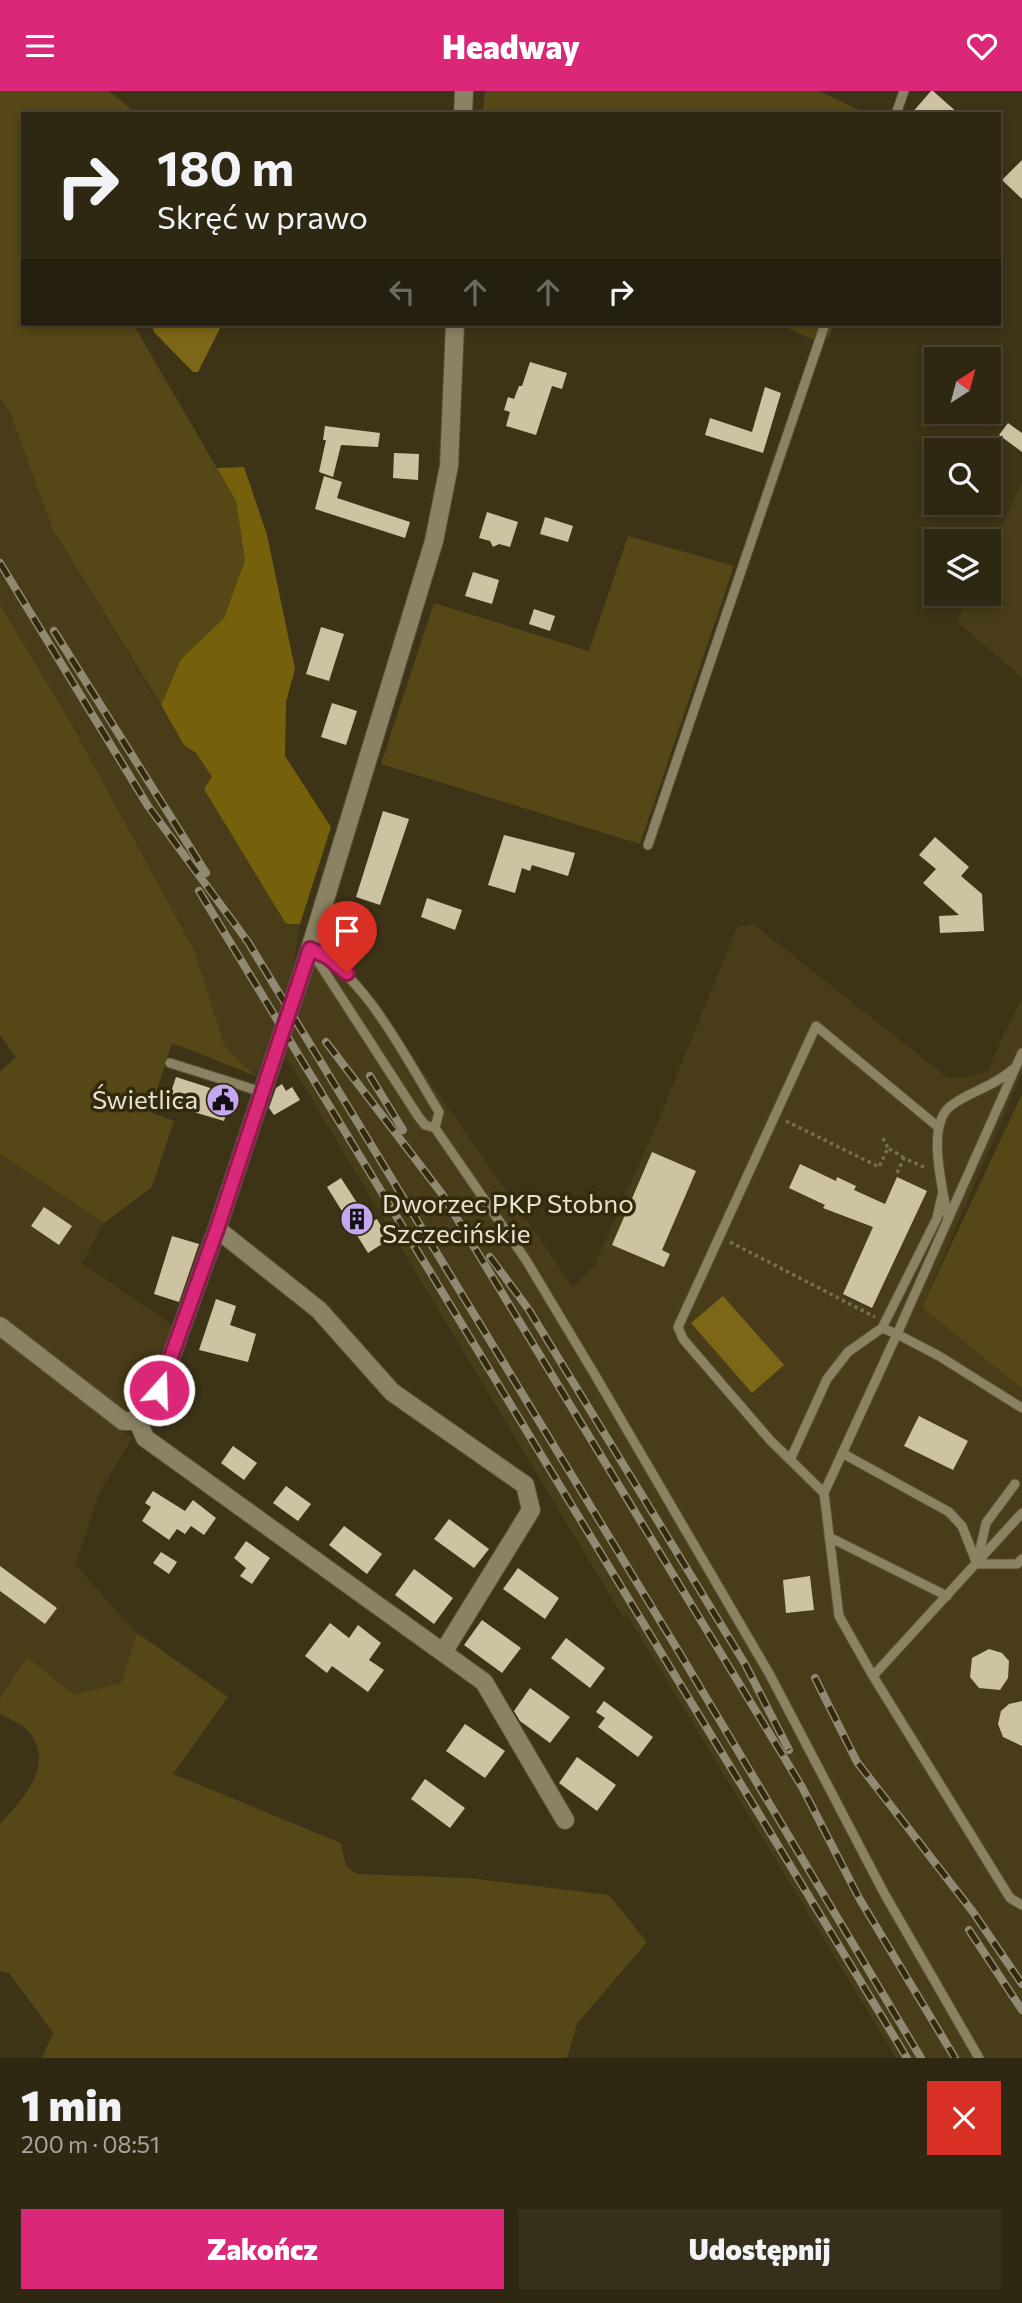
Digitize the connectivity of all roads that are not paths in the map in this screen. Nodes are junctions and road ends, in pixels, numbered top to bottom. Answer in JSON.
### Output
{"nodes":[{"id":1,"x":464,"y":91,"type":"edge"},
{"id":2,"x":904,"y":91,"type":"edge"},
{"id":3,"x":463,"y":112,"type":"edge"},
{"id":4,"x":897,"y":112,"type":"edge"},
{"id":5,"x":455,"y":326,"type":"edge"},
{"id":6,"x":824,"y":326,"type":"edge"},
{"id":7,"x":649,"y":845,"type":"dead end"},
{"id":8,"x":310,"y":949,"type":"junction"},
{"id":9,"x":1020,"y":1057,"type":"edge"},
{"id":10,"x":170,"y":1063,"type":"dead end"},
{"id":11,"x":262,"y":1092,"type":"junction"},
{"id":12,"x":937,"y":1126,"type":"junction"},
{"id":13,"x":435,"y":1128,"type":"junction"},
{"id":14,"x":943,"y":1179,"type":"junction"},
{"id":15,"x":948,"y":1220,"type":"junction"},
{"id":16,"x":217,"y":1229,"type":"junction"},
{"id":17,"x":0,"y":1326,"type":"edge"},
{"id":18,"x":882,"y":1328,"type":"junction"},
{"id":19,"x":897,"y":1334,"type":"junction"},
{"id":20,"x":1022,"y":1408,"type":"edge"},
{"id":21,"x":138,"y":1420,"type":"junction"},
{"id":22,"x":842,"y":1453,"type":"junction"},
{"id":23,"x":790,"y":1460,"type":"junction"},
{"id":24,"x":1015,"y":1485,"type":"dead end"},
{"id":25,"x":824,"y":1493,"type":"junction"},
{"id":26,"x":1022,"y":1513,"type":"edge"},
{"id":27,"x":829,"y":1537,"type":"junction"},
{"id":28,"x":1020,"y":1563,"type":"edge"},
{"id":29,"x":977,"y":1564,"type":"junction"},
{"id":30,"x":947,"y":1596,"type":"junction"},
{"id":31,"x":444,"y":1651,"type":"junction"},
{"id":32,"x":873,"y":1676,"type":"junction"},
{"id":33,"x":565,"y":1820,"type":"dead end"},
{"id":34,"x":1022,"y":1905,"type":"edge"},
{"id":35,"x":979,"y":2058,"type":"edge"}],
"edges":[{"from":1,"to":3,"type":"street"},
{"from":2,"to":4,"type":"lane"},
{"from":5,"to":8,"type":"street"},
{"from":6,"to":7,"type":"lane"},
{"from":8,"to":11,"type":"street"},
{"from":8,"to":13,"type":"lane"},
{"from":8,"to":13,"type":"lane"},
{"from":9,"to":12,"type":"lane"},
{"from":9,"to":15,"type":"lane"},
{"from":10,"to":11,"type":"lane"},
{"from":11,"to":16,"type":"street"},
{"from":12,"to":14,"type":"lane"},
{"from":12,"to":23,"type":"lane"},
{"from":13,"to":35,"type":"lane"},
{"from":14,"to":15,"type":"lane"},
{"from":14,"to":18,"type":"lane"},
{"from":15,"to":19,"type":"lane"},
{"from":16,"to":21,"type":"street"},
{"from":16,"to":31,"type":"street"},
{"from":17,"to":21,"type":"street"},
{"from":18,"to":19,"type":"lane"},
{"from":18,"to":23,"type":"lane"},
{"from":19,"to":20,"type":"lane"},
{"from":19,"to":22,"type":"lane"},
{"from":21,"to":31,"type":"street"},
{"from":22,"to":25,"type":"lane"},
{"from":22,"to":29,"type":"lane"},
{"from":23,"to":25,"type":"lane"},
{"from":24,"to":29,"type":"lane"},
{"from":25,"to":27,"type":"lane"},
{"from":26,"to":29,"type":"lane"},
{"from":27,"to":30,"type":"lane"},
{"from":27,"to":32,"type":"lane"},
{"from":28,"to":29,"type":"lane"},
{"from":29,"to":30,"type":"lane"},
{"from":30,"to":32,"type":"lane"},
{"from":31,"to":33,"type":"street"},
{"from":32,"to":34,"type":"lane"}]}
